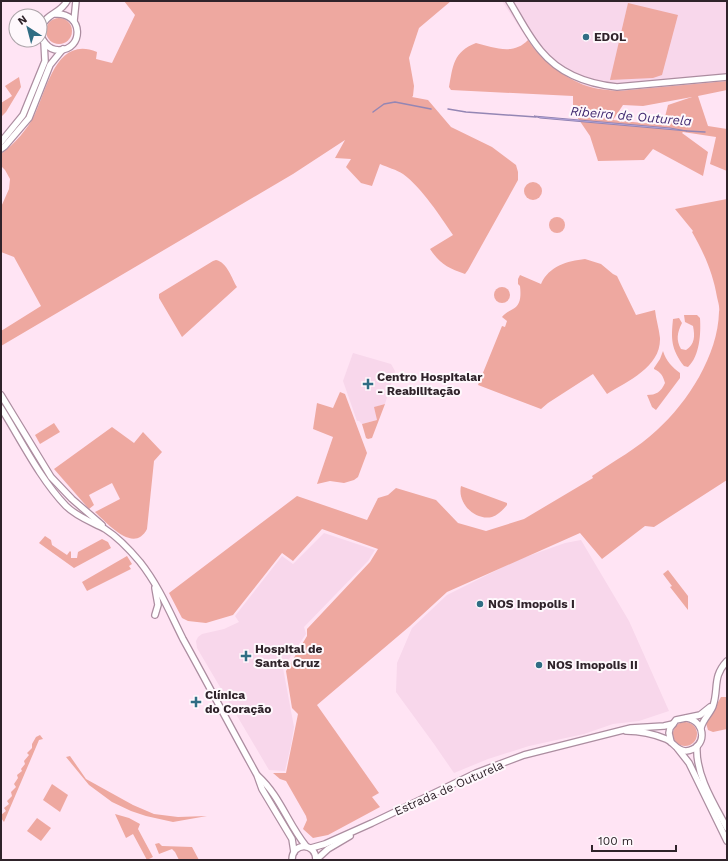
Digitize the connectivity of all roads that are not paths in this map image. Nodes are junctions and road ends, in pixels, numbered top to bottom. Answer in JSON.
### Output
{"nodes":[{"id":1,"x":67,"y":1,"type":"edge"},
{"id":2,"x":76,"y":1,"type":"edge"},
{"id":3,"x":509,"y":1,"type":"edge"},
{"id":4,"x":55,"y":14,"type":"junction"},
{"id":5,"x":48,"y":17,"type":"edge"},
{"id":6,"x":74,"y":21,"type":"junction"},
{"id":7,"x":48,"y":46,"type":"edge"},
{"id":8,"x":44,"y":48,"type":"edge"},
{"id":9,"x":63,"y":49,"type":"junction"},
{"id":10,"x":727,"y":77,"type":"edge"},
{"id":11,"x":1,"y":142,"type":"edge"},
{"id":12,"x":1,"y":149,"type":"edge"},
{"id":13,"x":1,"y":395,"type":"edge"},
{"id":14,"x":1,"y":408,"type":"edge"},
{"id":15,"x":106,"y":530,"type":"junction"},
{"id":16,"x":154,"y":584,"type":"junction"},
{"id":17,"x":155,"y":615,"type":"dead end"},
{"id":18,"x":726,"y":662,"type":"edge"},
{"id":19,"x":715,"y":699,"type":"junction"},
{"id":20,"x":687,"y":718,"type":"junction"},
{"id":21,"x":673,"y":724,"type":"junction"},
{"id":22,"x":701,"y":728,"type":"junction"},
{"id":23,"x":620,"y":731,"type":"junction"},
{"id":24,"x":671,"y":742,"type":"junction"},
{"id":25,"x":697,"y":746,"type":"junction"},
{"id":26,"x":678,"y":749,"type":"junction"},
{"id":27,"x":257,"y":775,"type":"junction"},
{"id":28,"x":372,"y":823,"type":"junction"},
{"id":29,"x":727,"y":828,"type":"edge"},
{"id":30,"x":727,"y":841,"type":"edge"},
{"id":31,"x":308,"y":847,"type":"junction"},
{"id":32,"x":293,"y":856,"type":"edge"},
{"id":33,"x":287,"y":860,"type":"edge"},
{"id":34,"x":316,"y":860,"type":"edge"}],
"edges":[{"from":1,"to":4,"type":"street"},
{"from":2,"to":6,"type":"street"},
{"from":3,"to":10,"type":"street"},
{"from":4,"to":5,"type":"street"},
{"from":4,"to":6,"type":"street"},
{"from":6,"to":9,"type":"street"},
{"from":7,"to":9,"type":"street"},
{"from":8,"to":11,"type":"street"},
{"from":9,"to":12,"type":"street"},
{"from":13,"to":15,"type":"street"},
{"from":14,"to":15,"type":"street"},
{"from":15,"to":16,"type":"street"},
{"from":16,"to":17,"type":"street"},
{"from":16,"to":27,"type":"street"},
{"from":18,"to":19,"type":"street"},
{"from":19,"to":20,"type":"street","name":"Estrada de Outurela"},
{"from":19,"to":22,"type":"street"},
{"from":20,"to":21,"type":"street","name":"Estrada de Outurela"},
{"from":20,"to":22,"type":"street"},
{"from":21,"to":23,"type":"street","name":"Estrada de Outurela"},
{"from":21,"to":24,"type":"street"},
{"from":22,"to":25,"type":"street"},
{"from":23,"to":24,"type":"street","name":"Estrada de Outurela"},
{"from":23,"to":28,"type":"street","name":"Estrada de Outurela"},
{"from":24,"to":26,"type":"street","name":"Estrada de Outurela"},
{"from":25,"to":26,"type":"street"},
{"from":25,"to":29,"type":"street"},
{"from":26,"to":30,"type":"street","name":"Estrada de Outurela"},
{"from":27,"to":31,"type":"street"},
{"from":27,"to":32,"type":"street"},
{"from":28,"to":31,"type":"street","name":"Estrada de Outurela"},
{"from":28,"to":34,"type":"street","name":"Estrada de Outurela"},
{"from":31,"to":32,"type":"street","name":"Estrada de Outurela"},
{"from":31,"to":34,"type":"street"},
{"from":32,"to":33,"type":"street"}]}
